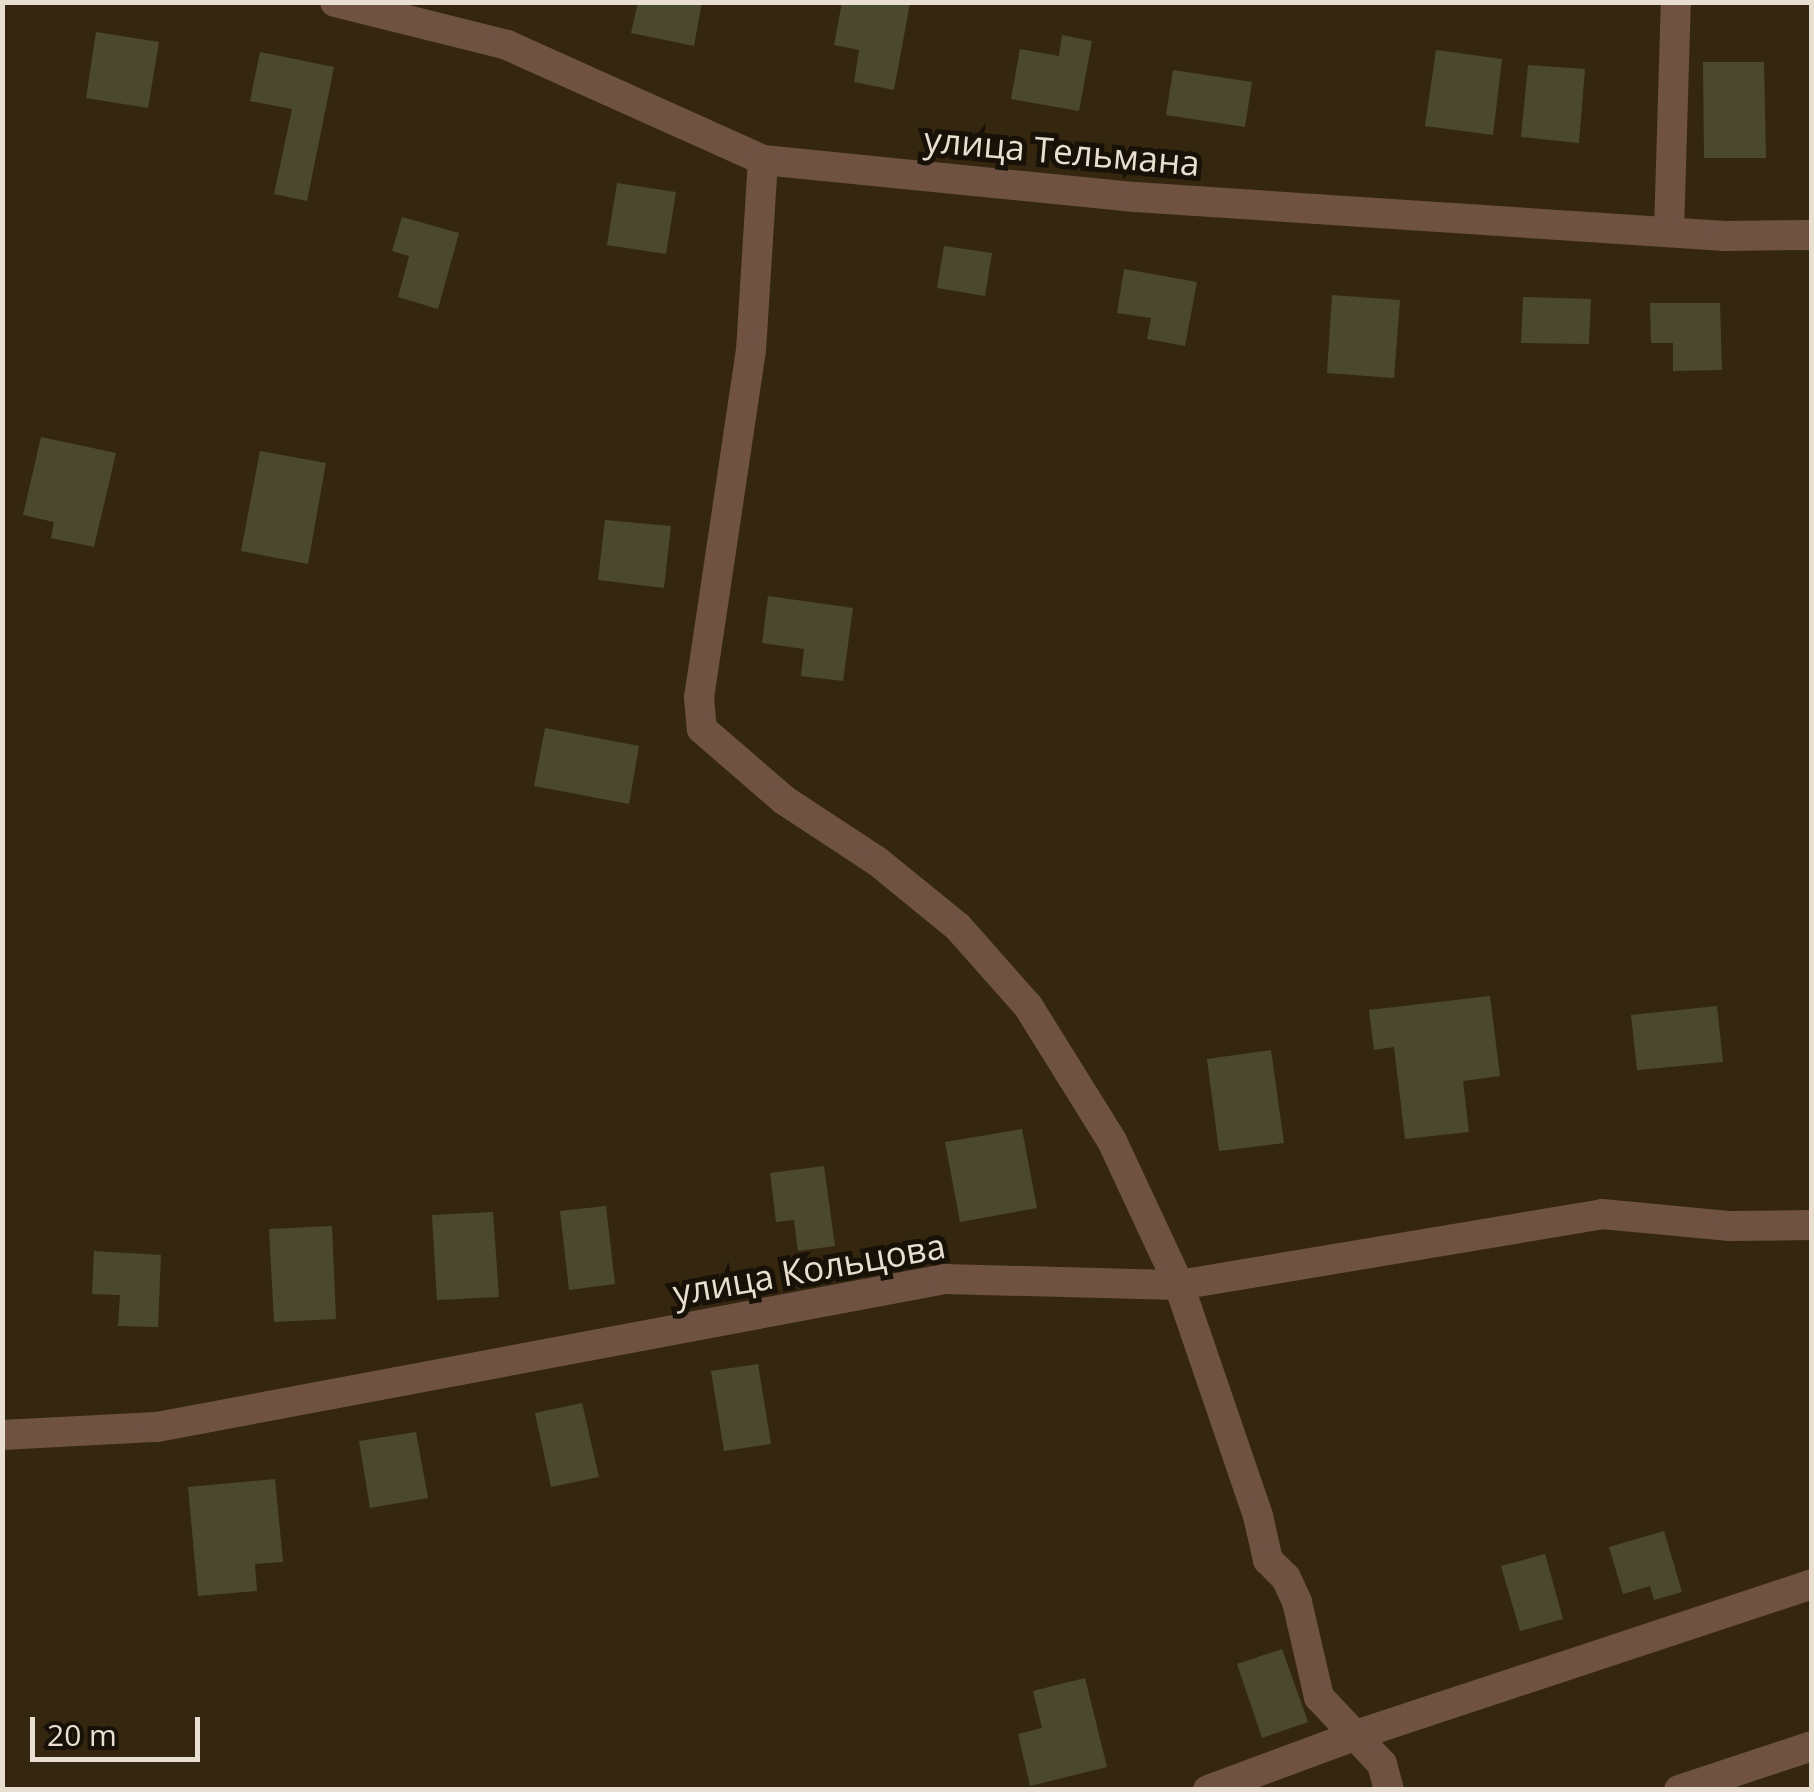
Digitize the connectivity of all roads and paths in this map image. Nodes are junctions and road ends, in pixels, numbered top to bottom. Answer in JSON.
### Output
{"nodes":[{"id":1,"x":335,"y":2,"type":"edge"},
{"id":2,"x":1676,"y":2,"type":"edge"},
{"id":3,"x":763,"y":160,"type":"junction"},
{"id":4,"x":1669,"y":232,"type":"junction"},
{"id":5,"x":1812,"y":234,"type":"edge"},
{"id":6,"x":1812,"y":1226,"type":"edge"},
{"id":7,"x":1179,"y":1285,"type":"junction"},
{"id":8,"x":2,"y":1435,"type":"edge"},
{"id":9,"x":1812,"y":1584,"type":"edge"},
{"id":10,"x":1359,"y":1734,"type":"junction"},
{"id":11,"x":1812,"y":1746,"type":"edge"},
{"id":12,"x":1208,"y":1790,"type":"edge"},
{"id":13,"x":1389,"y":1790,"type":"edge"},
{"id":14,"x":1679,"y":1790,"type":"edge"}],
"edges":[{"from":1,"to":3,"type":"street","name":"улица Тельмана"},
{"from":2,"to":4,"type":"street"},
{"from":3,"to":4,"type":"street","name":"улица Тельмана"},
{"from":3,"to":7,"type":"street"},
{"from":4,"to":5,"type":"street","name":"улица Тельмана"},
{"from":6,"to":7,"type":"street","name":"улица Кольцова"},
{"from":7,"to":8,"type":"street","name":"улица Кольцова"},
{"from":7,"to":10,"type":"street"},
{"from":9,"to":10,"type":"street"},
{"from":10,"to":12,"type":"street"},
{"from":10,"to":13,"type":"street"},
{"from":11,"to":14,"type":"street"}]}
